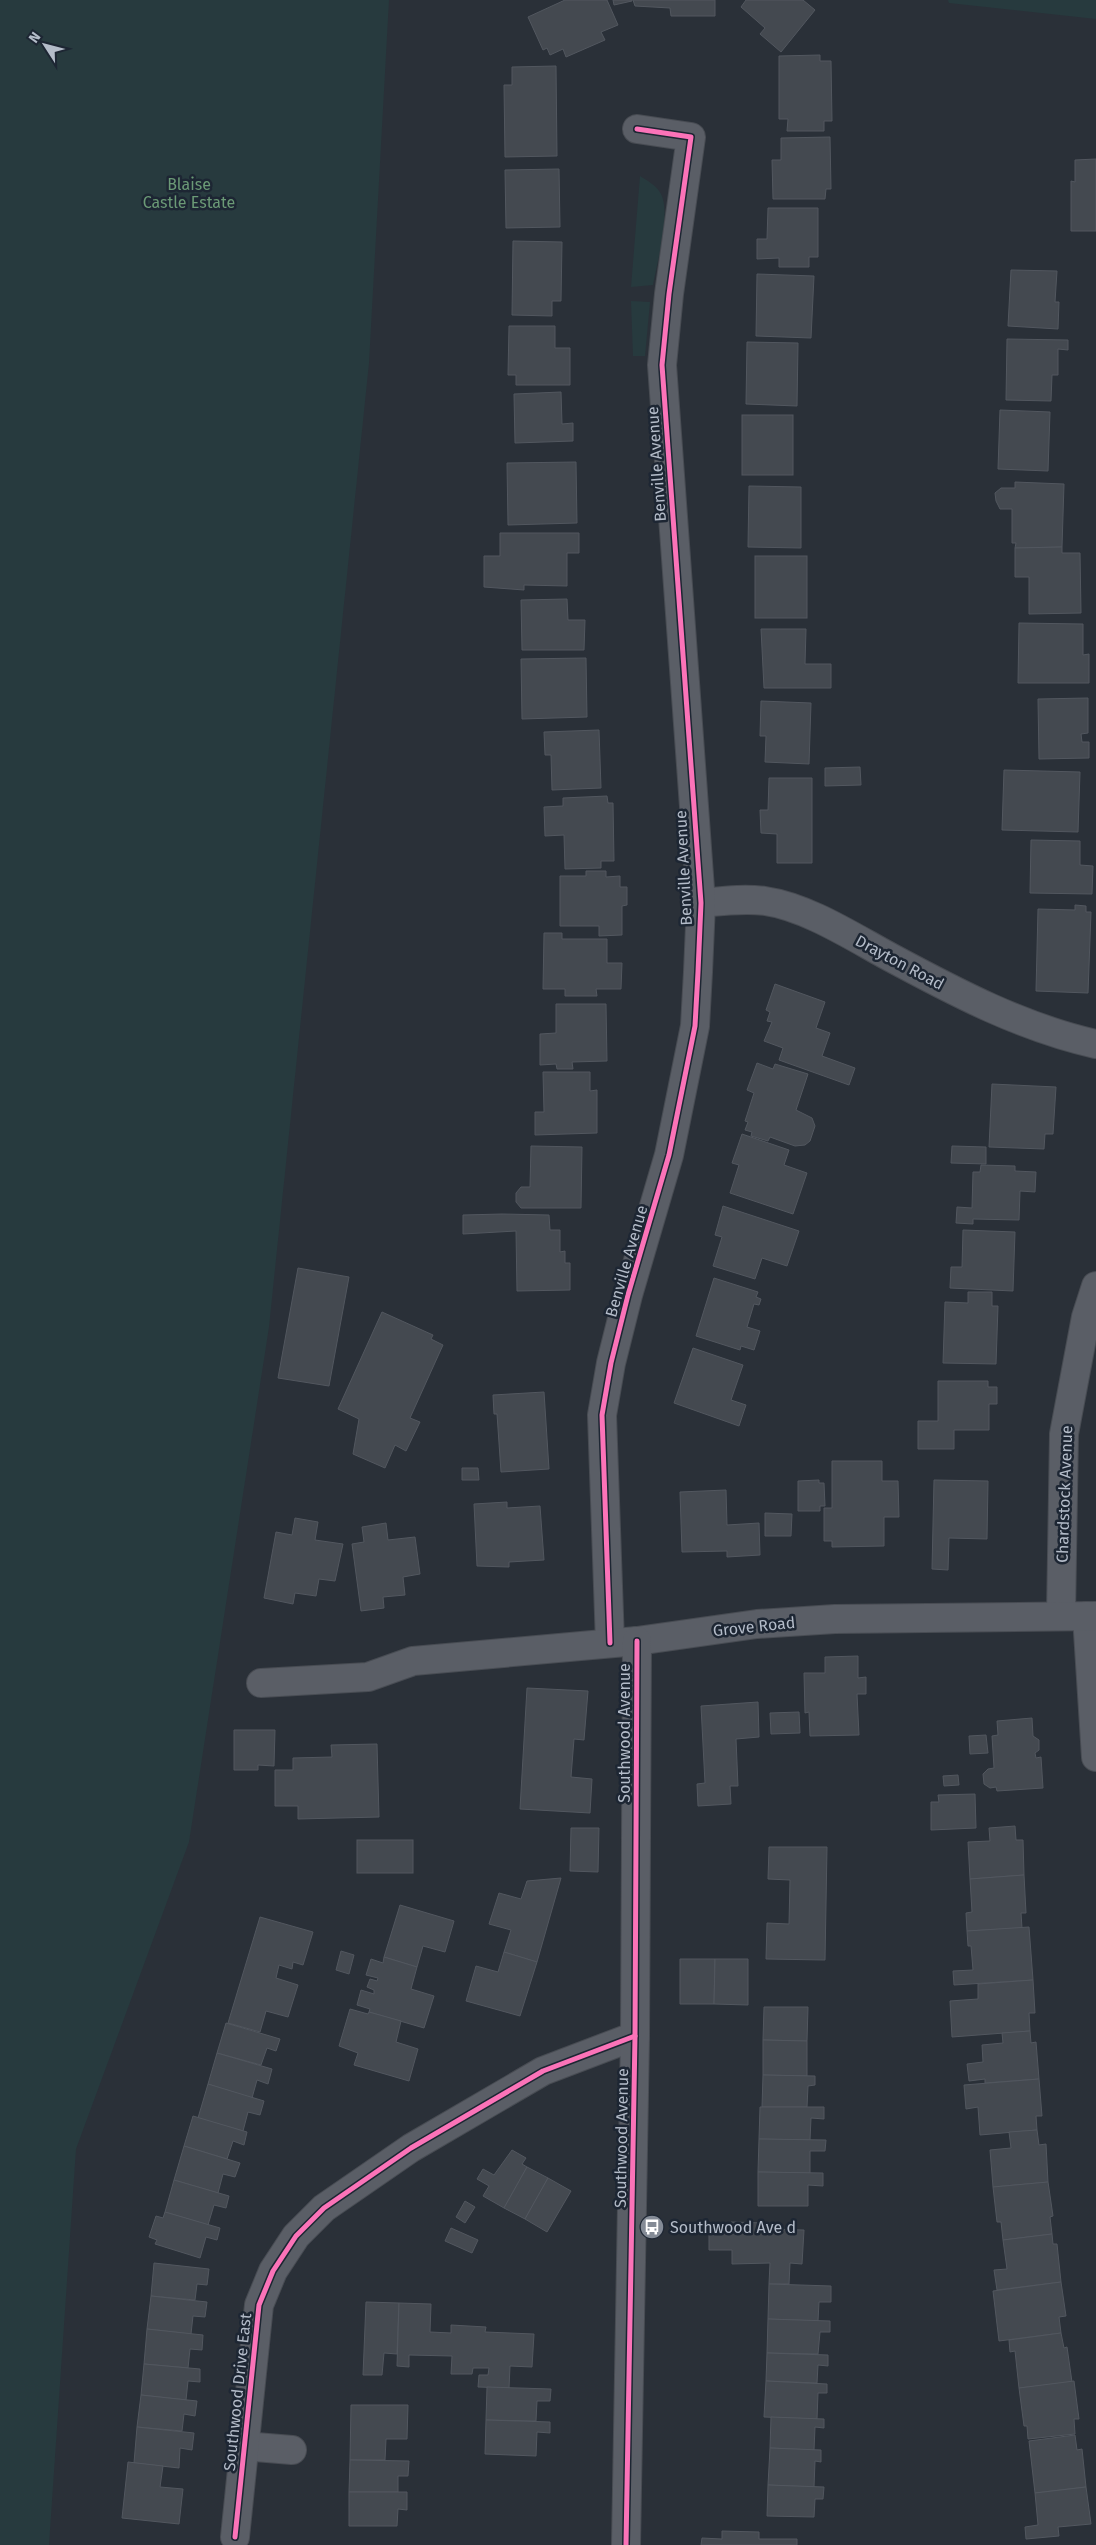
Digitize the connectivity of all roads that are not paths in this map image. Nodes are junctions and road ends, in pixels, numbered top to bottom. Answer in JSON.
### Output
{"nodes":[{"id":1,"x":637,"y":129,"type":"dead end"},
{"id":2,"x":701,"y":903,"type":"junction"},
{"id":3,"x":1096,"y":1044,"type":"edge"},
{"id":4,"x":1096,"y":1286,"type":"edge"},
{"id":5,"x":1081,"y":1616,"type":"edge"},
{"id":6,"x":637,"y":1641,"type":"junction"},
{"id":7,"x":610,"y":1642,"type":"junction"},
{"id":8,"x":261,"y":1683,"type":"dead end"},
{"id":9,"x":1096,"y":1757,"type":"edge"},
{"id":10,"x":635,"y":2036,"type":"junction"},
{"id":11,"x":243,"y":2446,"type":"junction"},
{"id":12,"x":292,"y":2450,"type":"dead end"},
{"id":13,"x":235,"y":2536,"type":"dead end"},
{"id":14,"x":626,"y":2545,"type":"edge"}],
"edges":[{"from":1,"to":2,"type":"street","name":"Benville Avenue"},
{"from":2,"to":3,"type":"street","name":"Drayton Road"},
{"from":2,"to":7,"type":"street","name":"Benville Avenue"},
{"from":4,"to":5,"type":"street","name":"Chardstock Avenue"},
{"from":5,"to":6,"type":"street","name":"Grove Road"},
{"from":5,"to":9,"type":"street","name":"Chardstock Avenue"},
{"from":6,"to":7,"type":"street","name":"Grove Road"},
{"from":6,"to":10,"type":"street","name":"Southwood Avenue"},
{"from":7,"to":8,"type":"street","name":"Grove Road"},
{"from":10,"to":11,"type":"street","name":"Southwood Drive East"},
{"from":10,"to":14,"type":"street","name":"Southwood Avenue"},
{"from":11,"to":12,"type":"street","name":"Southwood Drive East"},
{"from":11,"to":13,"type":"street","name":"Southwood Drive East"}]}
